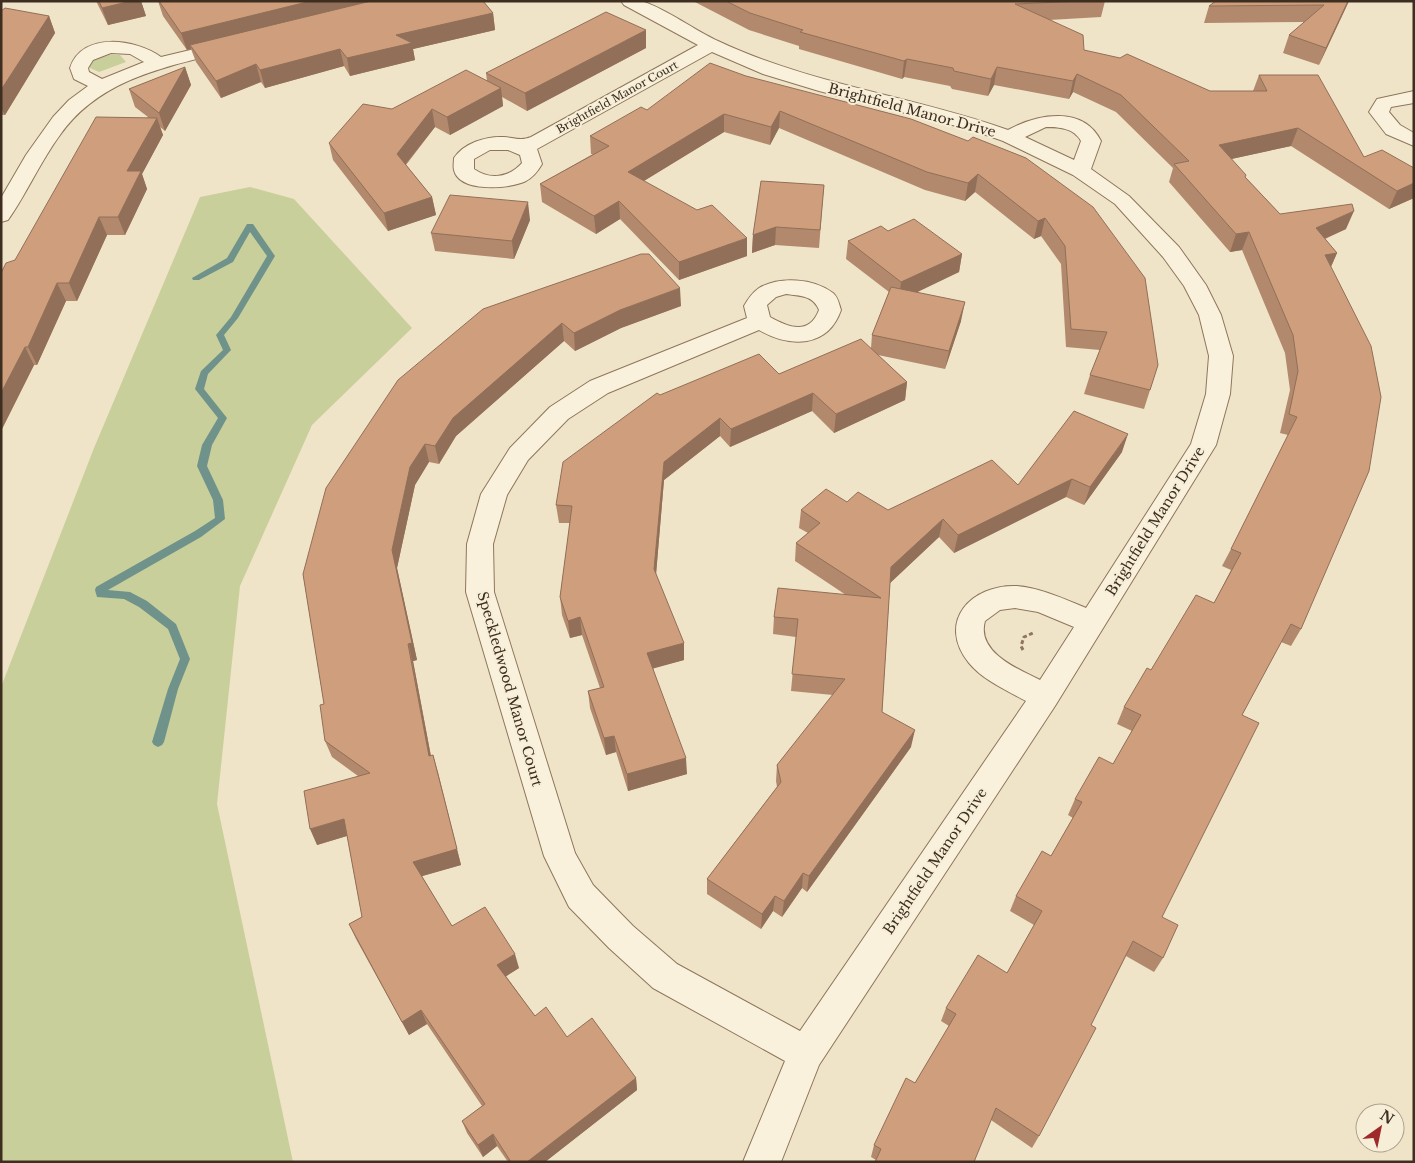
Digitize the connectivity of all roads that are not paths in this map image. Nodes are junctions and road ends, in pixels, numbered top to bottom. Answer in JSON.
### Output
{"nodes":[{"id":1,"x":630,"y":1,"type":"edge"},
{"id":2,"x":245,"y":42,"type":"edge"},
{"id":3,"x":711,"y":45,"type":"junction"},
{"id":4,"x":159,"y":64,"type":"junction"},
{"id":5,"x":101,"y":86,"type":"junction"},
{"id":6,"x":1414,"y":97,"type":"edge"},
{"id":7,"x":1010,"y":136,"type":"junction"},
{"id":8,"x":1414,"y":140,"type":"edge"},
{"id":9,"x":522,"y":148,"type":"dead end"},
{"id":10,"x":1080,"y":171,"type":"junction"},
{"id":11,"x":1,"y":216,"type":"edge"},
{"id":12,"x":760,"y":321,"type":"dead end"},
{"id":13,"x":1092,"y":622,"type":"junction"},
{"id":14,"x":1045,"y":697,"type":"junction"},
{"id":15,"x":806,"y":1054,"type":"junction"},
{"id":16,"x":762,"y":1162,"type":"edge"}],
"edges":[{"from":1,"to":3,"type":"street","name":"Brightfield Manor Drive"},
{"from":2,"to":4,"type":"street"},
{"from":3,"to":7,"type":"street","name":"Brightfield Manor Drive"},
{"from":3,"to":9,"type":"street","name":"Brightfield Manor Court"},
{"from":4,"to":5,"type":"street"},
{"from":4,"to":5,"type":"street"},
{"from":5,"to":11,"type":"street"},
{"from":6,"to":8,"type":"street"},
{"from":7,"to":10,"type":"street","name":"Brightfield Manor Drive"},
{"from":7,"to":10,"type":"street"},
{"from":10,"to":13,"type":"street","name":"Brightfield Manor Drive"},
{"from":12,"to":15,"type":"street","name":"Speckledwood Manor Court"},
{"from":13,"to":14,"type":"street","name":"Brightfield Manor Drive"},
{"from":13,"to":14,"type":"street"},
{"from":14,"to":15,"type":"street","name":"Brightfield Manor Drive"},
{"from":15,"to":16,"type":"street","name":"Brightfield Manor Drive"}]}
